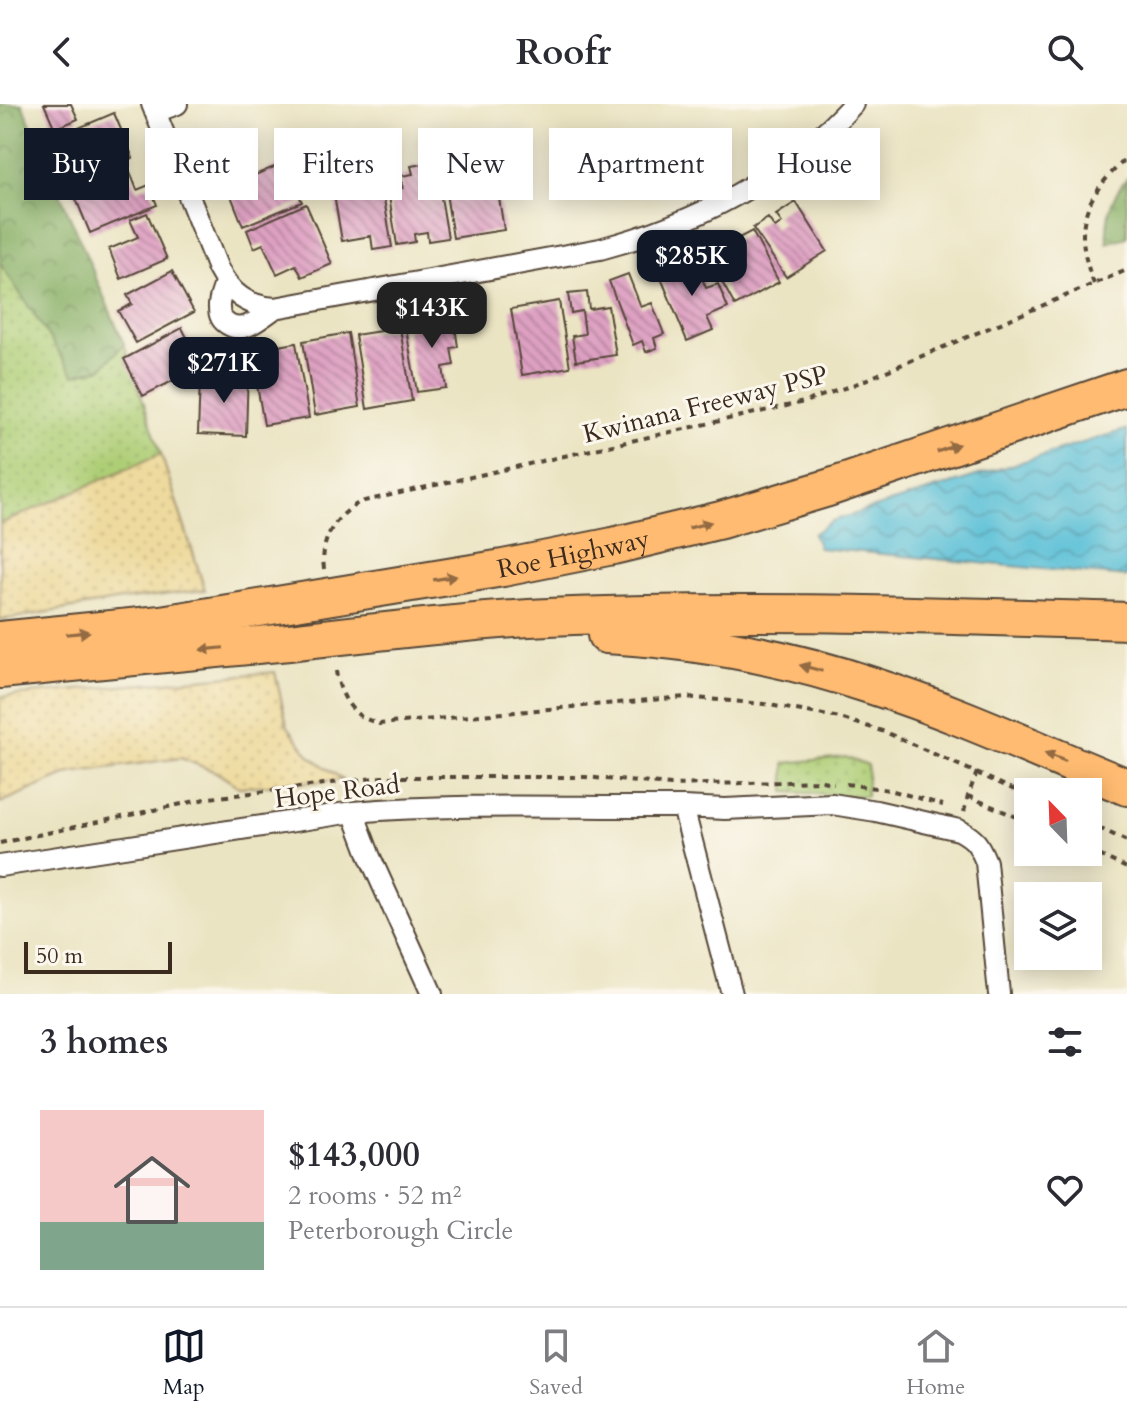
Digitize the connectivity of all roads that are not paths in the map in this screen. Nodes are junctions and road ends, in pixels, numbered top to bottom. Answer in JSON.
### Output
{"nodes":[{"id":1,"x":177,"y":104,"type":"edge"},
{"id":2,"x":853,"y":104,"type":"edge"},
{"id":3,"x":154,"y":108,"type":"edge"},
{"id":4,"x":225,"y":283,"type":"junction"},
{"id":5,"x":275,"y":308,"type":"junction"},
{"id":6,"x":1127,"y":387,"type":"edge"},
{"id":7,"x":1127,"y":603,"type":"edge"},
{"id":8,"x":1127,"y":621,"type":"edge"},
{"id":9,"x":161,"y":624,"type":"junction"},
{"id":10,"x":0,"y":640,"type":"edge"},
{"id":11,"x":290,"y":642,"type":"junction"},
{"id":12,"x":0,"y":670,"type":"edge"},
{"id":13,"x":1127,"y":787,"type":"edge"},
{"id":14,"x":683,"y":807,"type":"junction"},
{"id":15,"x":353,"y":812,"type":"junction"},
{"id":16,"x":0,"y":866,"type":"edge"},
{"id":17,"x":432,"y":994,"type":"edge"},
{"id":18,"x":732,"y":994,"type":"edge"},
{"id":19,"x":999,"y":994,"type":"edge"}],
"edges":[{"from":1,"to":3,"type":"street"},
{"from":2,"to":5,"type":"street"},
{"from":3,"to":4,"type":"street"},
{"from":4,"to":5,"type":"street"},
{"from":4,"to":5,"type":"street"},
{"from":9,"to":6,"type":"highway","name":"Roe Highway","one_way":true},
{"from":7,"to":9,"type":"highway"},
{"from":8,"to":11,"type":"highway","name":"Roe Highway"},
{"from":10,"to":9,"type":"highway","name":"Roe Highway","one_way":true},
{"from":11,"to":12,"type":"highway","name":"Roe Highway","one_way":true},
{"from":13,"to":11,"type":"highway","one_way":true},
{"from":14,"to":15,"type":"street","name":"Hope Road"},
{"from":14,"to":18,"type":"street"},
{"from":14,"to":19,"type":"street","name":"Hope Road"},
{"from":15,"to":16,"type":"street","name":"Hope Road"},
{"from":15,"to":17,"type":"street"}]}
